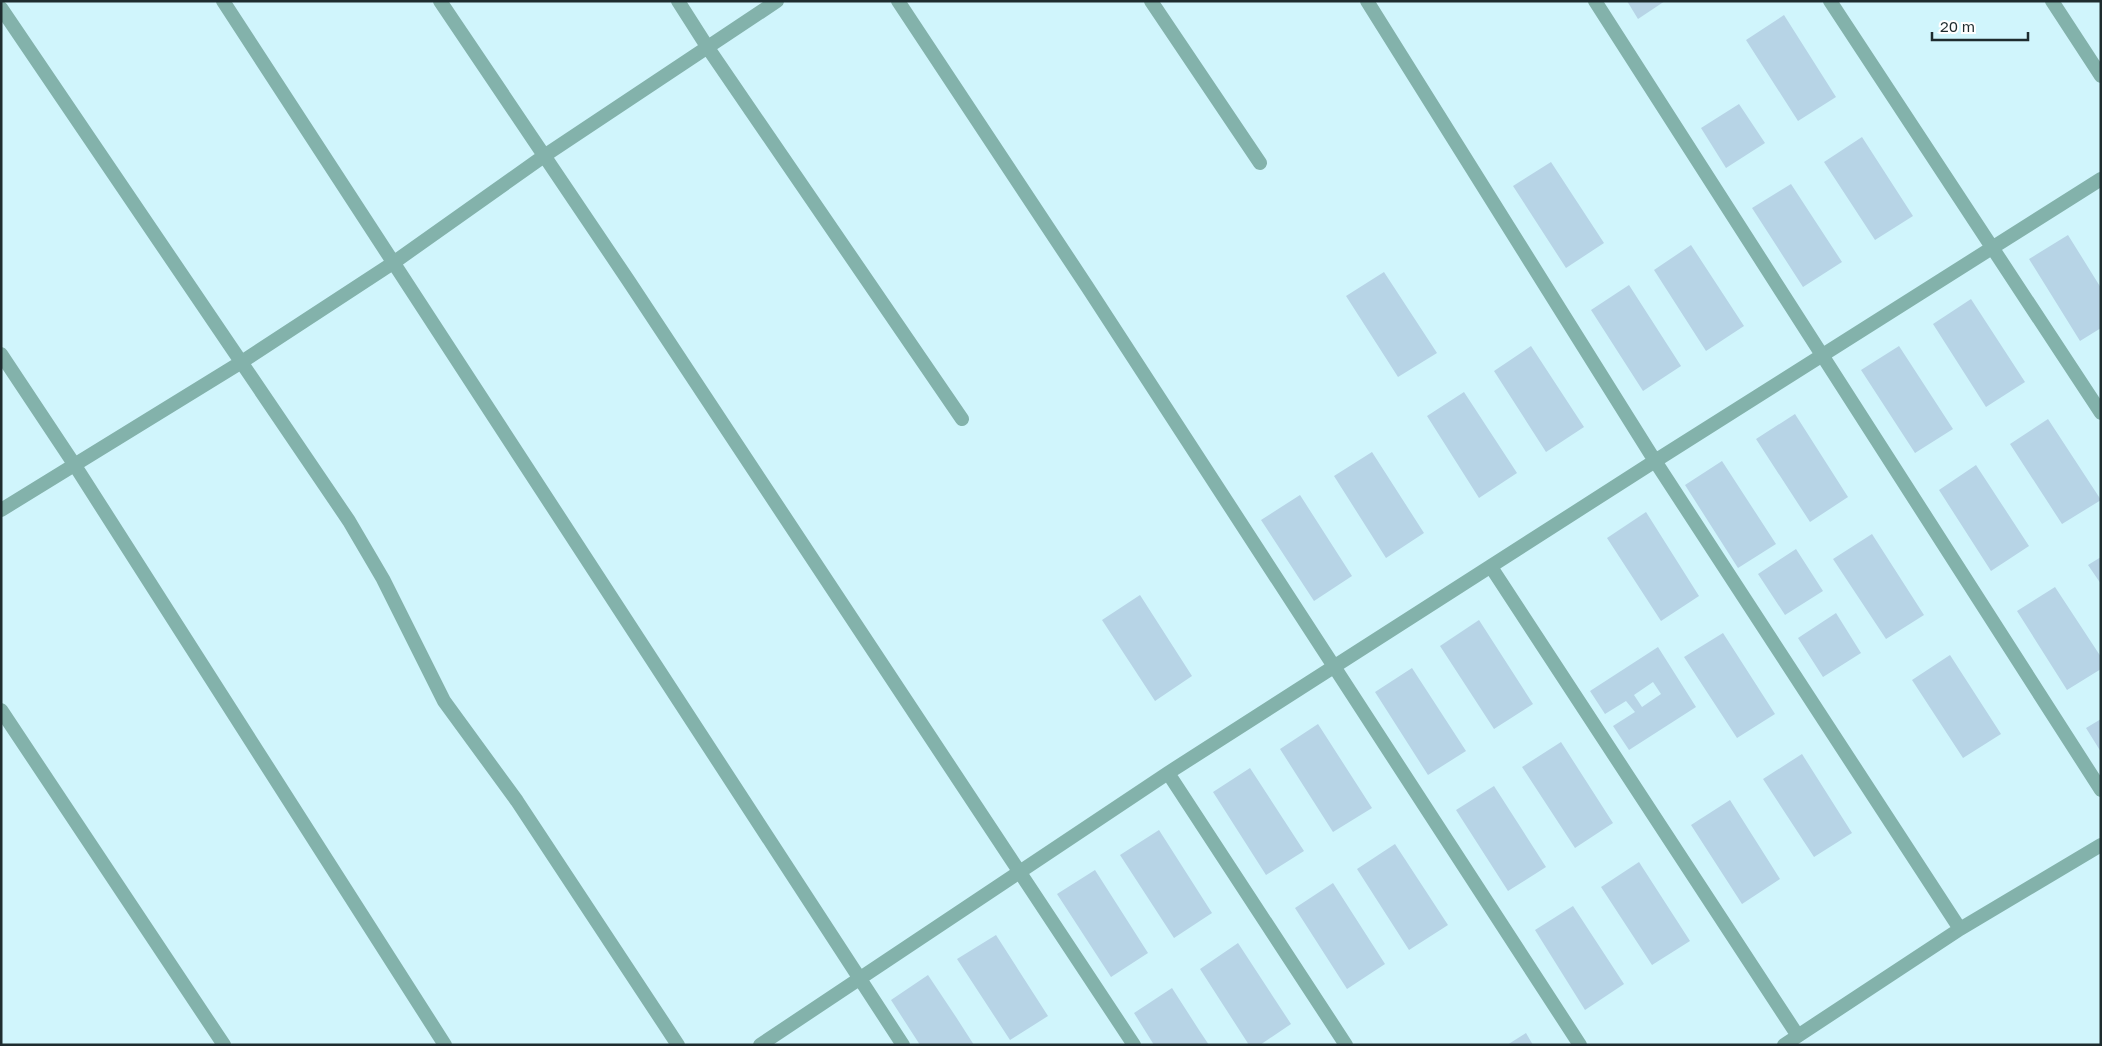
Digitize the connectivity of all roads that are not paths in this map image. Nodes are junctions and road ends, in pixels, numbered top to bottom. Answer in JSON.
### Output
{"nodes":[{"id":1,"x":223,"y":1,"type":"edge"},
{"id":2,"x":440,"y":1,"type":"edge"},
{"id":3,"x":678,"y":1,"type":"edge"},
{"id":4,"x":777,"y":1,"type":"edge"},
{"id":5,"x":898,"y":1,"type":"edge"},
{"id":6,"x":1150,"y":1,"type":"edge"},
{"id":7,"x":1366,"y":1,"type":"edge"},
{"id":8,"x":1595,"y":1,"type":"edge"},
{"id":9,"x":1830,"y":1,"type":"edge"},
{"id":10,"x":2052,"y":1,"type":"edge"},
{"id":11,"x":1,"y":8,"type":"edge"},
{"id":12,"x":708,"y":48,"type":"junction"},
{"id":13,"x":2101,"y":76,"type":"edge"},
{"id":14,"x":544,"y":156,"type":"junction"},
{"id":15,"x":1260,"y":163,"type":"dead end"},
{"id":16,"x":2101,"y":179,"type":"edge"},
{"id":17,"x":1993,"y":248,"type":"junction"},
{"id":18,"x":393,"y":263,"type":"junction"},
{"id":19,"x":1,"y":354,"type":"edge"},
{"id":20,"x":1822,"y":354,"type":"junction"},
{"id":21,"x":240,"y":363,"type":"junction"},
{"id":22,"x":2101,"y":413,"type":"edge"},
{"id":23,"x":962,"y":419,"type":"dead end"},
{"id":24,"x":1654,"y":461,"type":"junction"},
{"id":25,"x":74,"y":464,"type":"junction"},
{"id":26,"x":1,"y":510,"type":"edge"},
{"id":27,"x":1490,"y":567,"type":"junction"},
{"id":28,"x":1335,"y":667,"type":"junction"},
{"id":29,"x":1,"y":710,"type":"edge"},
{"id":30,"x":1168,"y":773,"type":"junction"},
{"id":31,"x":2101,"y":790,"type":"edge"},
{"id":32,"x":2101,"y":845,"type":"edge"},
{"id":33,"x":1019,"y":871,"type":"junction"},
{"id":34,"x":1960,"y":929,"type":"junction"},
{"id":35,"x":860,"y":979,"type":"junction"},
{"id":36,"x":1798,"y":1036,"type":"junction"},
{"id":37,"x":224,"y":1045,"type":"edge"},
{"id":38,"x":445,"y":1045,"type":"edge"},
{"id":39,"x":678,"y":1045,"type":"edge"},
{"id":40,"x":760,"y":1045,"type":"edge"},
{"id":41,"x":903,"y":1045,"type":"edge"},
{"id":42,"x":1134,"y":1045,"type":"edge"},
{"id":43,"x":1346,"y":1045,"type":"edge"},
{"id":44,"x":1580,"y":1045,"type":"edge"},
{"id":45,"x":1784,"y":1045,"type":"edge"}],
"edges":[{"from":1,"to":18,"type":"street"},
{"from":2,"to":14,"type":"street"},
{"from":3,"to":12,"type":"street"},
{"from":4,"to":12,"type":"street"},
{"from":5,"to":28,"type":"street"},
{"from":6,"to":15,"type":"street"},
{"from":7,"to":24,"type":"street"},
{"from":8,"to":20,"type":"street"},
{"from":9,"to":17,"type":"street"},
{"from":10,"to":13,"type":"street"},
{"from":11,"to":21,"type":"street"},
{"from":12,"to":14,"type":"street"},
{"from":12,"to":23,"type":"street"},
{"from":14,"to":18,"type":"street"},
{"from":14,"to":33,"type":"street"},
{"from":16,"to":17,"type":"street"},
{"from":17,"to":20,"type":"street"},
{"from":17,"to":22,"type":"street"},
{"from":18,"to":21,"type":"street"},
{"from":18,"to":35,"type":"street"},
{"from":19,"to":25,"type":"street"},
{"from":20,"to":24,"type":"street"},
{"from":20,"to":31,"type":"street"},
{"from":21,"to":25,"type":"street"},
{"from":21,"to":39,"type":"street"},
{"from":24,"to":27,"type":"street"},
{"from":24,"to":34,"type":"street"},
{"from":25,"to":26,"type":"street"},
{"from":25,"to":38,"type":"street"},
{"from":27,"to":28,"type":"street"},
{"from":27,"to":36,"type":"street"},
{"from":28,"to":30,"type":"street"},
{"from":28,"to":44,"type":"street"},
{"from":29,"to":37,"type":"street"},
{"from":30,"to":33,"type":"street"},
{"from":30,"to":43,"type":"street"},
{"from":32,"to":34,"type":"street"},
{"from":33,"to":35,"type":"street"},
{"from":33,"to":42,"type":"street"},
{"from":34,"to":36,"type":"street"},
{"from":35,"to":40,"type":"street"},
{"from":35,"to":41,"type":"street"},
{"from":36,"to":45,"type":"street"}]}
